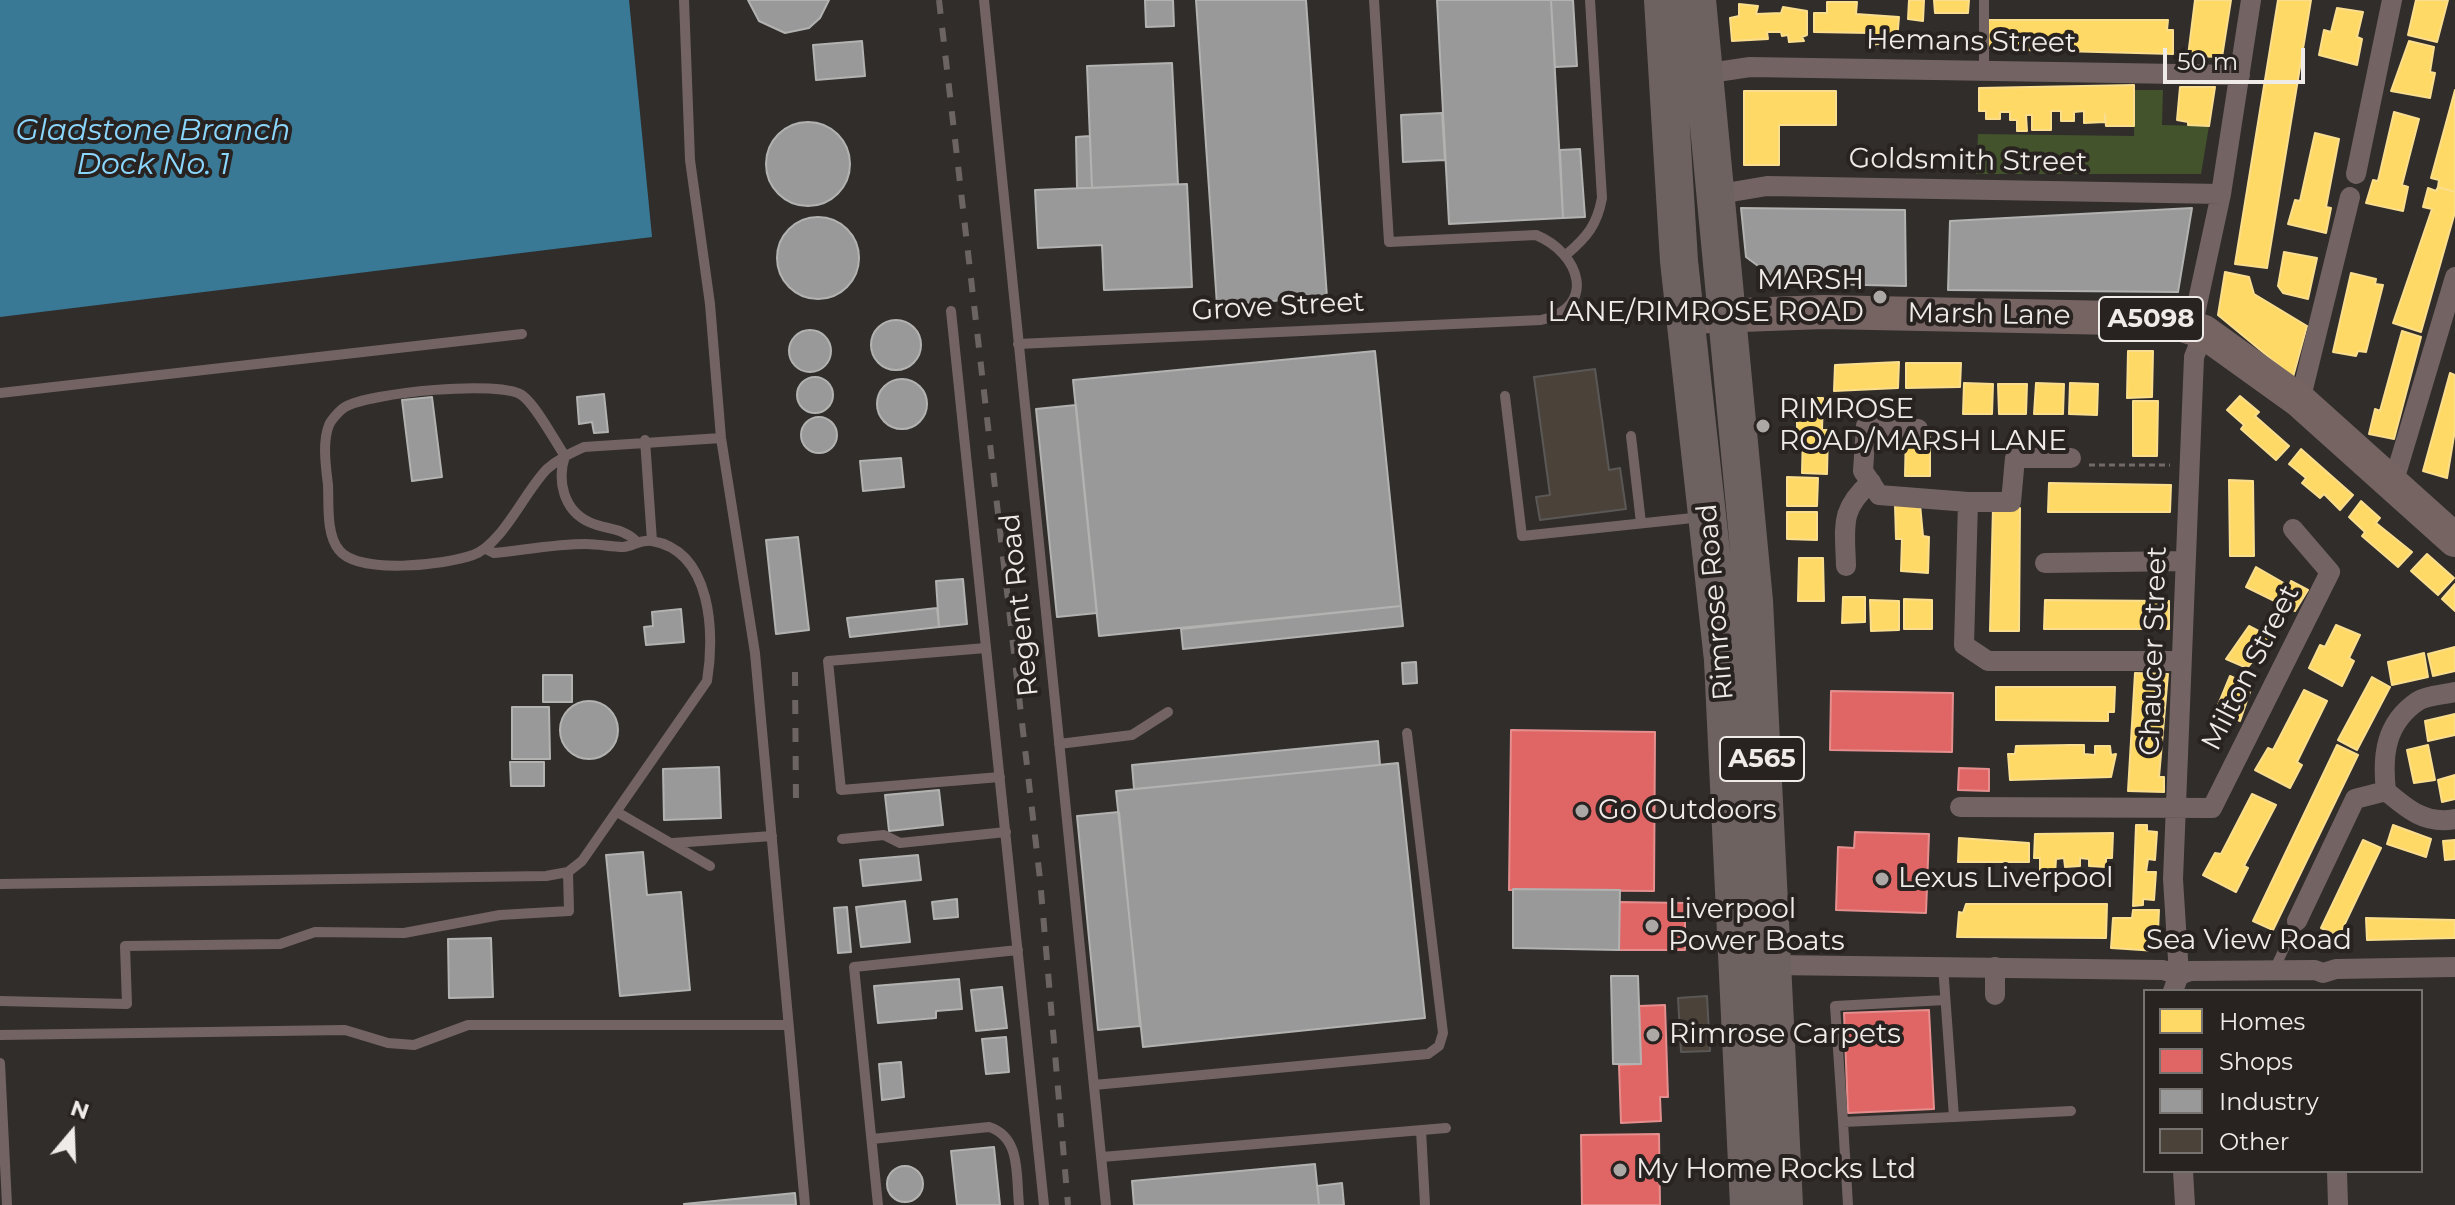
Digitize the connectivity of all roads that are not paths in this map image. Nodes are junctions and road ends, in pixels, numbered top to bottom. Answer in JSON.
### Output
{"nodes":[{"id":1,"x":684,"y":0,"type":"edge"},
{"id":2,"x":984,"y":0,"type":"edge"},
{"id":3,"x":1374,"y":0,"type":"edge"},
{"id":4,"x":1590,"y":0,"type":"edge"},
{"id":5,"x":1663,"y":0,"type":"edge"},
{"id":6,"x":1697,"y":0,"type":"edge"},
{"id":7,"x":1984,"y":0,"type":"edge"},
{"id":8,"x":2251,"y":0,"type":"edge"},
{"id":9,"x":2392,"y":0,"type":"edge"},
{"id":10,"x":1984,"y":70,"type":"junction"},
{"id":11,"x":1703,"y":74,"type":"junction"},
{"id":12,"x":2240,"y":75,"type":"junction"},
{"id":13,"x":2356,"y":174,"type":"dead end"},
{"id":14,"x":2221,"y":194,"type":"junction"},
{"id":15,"x":1714,"y":195,"type":"junction"},
{"id":16,"x":2350,"y":197,"type":"dead end"},
{"id":17,"x":1567,"y":254,"type":"junction"},
{"id":18,"x":2455,"y":277,"type":"edge"},
{"id":19,"x":951,"y":311,"type":"dead end"},
{"id":20,"x":1726,"y":314,"type":"junction"},
{"id":21,"x":1686,"y":317,"type":"junction"},
{"id":22,"x":2198,"y":330,"type":"junction"},
{"id":23,"x":522,"y":334,"type":"dead end"},
{"id":24,"x":1018,"y":344,"type":"junction"},
{"id":25,"x":2434,"y":349,"type":"junction"},
{"id":26,"x":2455,"y":355,"type":"edge"},
{"id":27,"x":0,"y":393,"type":"edge"},
{"id":28,"x":1505,"y":396,"type":"dead end"},
{"id":29,"x":2300,"y":401,"type":"junction"},
{"id":30,"x":1918,"y":429,"type":"dead end"},
{"id":31,"x":1631,"y":436,"type":"dead end"},
{"id":32,"x":721,"y":438,"type":"junction"},
{"id":33,"x":645,"y":440,"type":"junction"},
{"id":34,"x":565,"y":456,"type":"junction"},
{"id":35,"x":2071,"y":458,"type":"road end"},
{"id":36,"x":1871,"y":482,"type":"junction"},
{"id":37,"x":2393,"y":484,"type":"junction"},
{"id":38,"x":1968,"y":502,"type":"junction"},
{"id":39,"x":1709,"y":516,"type":"junction"},
{"id":40,"x":1641,"y":523,"type":"junction"},
{"id":41,"x":2293,"y":529,"type":"dead end"},
{"id":42,"x":2455,"y":540,"type":"edge"},
{"id":43,"x":636,"y":541,"type":"junction"},
{"id":44,"x":652,"y":541,"type":"junction"},
{"id":45,"x":486,"y":549,"type":"junction"},
{"id":46,"x":2185,"y":561,"type":"junction"},
{"id":47,"x":2045,"y":563,"type":"dead end"},
{"id":48,"x":1846,"y":566,"type":"dead end"},
{"id":49,"x":986,"y":648,"type":"junction"},
{"id":50,"x":2180,"y":661,"type":"junction"},
{"id":51,"x":2455,"y":692,"type":"edge"},
{"id":52,"x":1168,"y":712,"type":"dead end"},
{"id":53,"x":1407,"y":733,"type":"dead end"},
{"id":54,"x":1059,"y":744,"type":"junction"},
{"id":55,"x":1000,"y":777,"type":"junction"},
{"id":56,"x":2386,"y":791,"type":"junction"},
{"id":57,"x":1960,"y":807,"type":"dead end"},
{"id":58,"x":2176,"y":809,"type":"junction"},
{"id":59,"x":617,"y":812,"type":"junction"},
{"id":60,"x":2455,"y":819,"type":"edge"},
{"id":61,"x":1006,"y":832,"type":"junction"},
{"id":62,"x":772,"y":836,"type":"junction"},
{"id":63,"x":842,"y":839,"type":"dead end"},
{"id":64,"x":671,"y":843,"type":"junction"},
{"id":65,"x":710,"y":866,"type":"dead end"},
{"id":66,"x":568,"y":872,"type":"junction"},
{"id":67,"x":0,"y":884,"type":"edge"},
{"id":68,"x":2297,"y":921,"type":"joint"},
{"id":69,"x":1018,"y":950,"type":"junction"},
{"id":70,"x":1773,"y":965,"type":"junction"},
{"id":71,"x":1950,"y":966,"type":"junction"},
{"id":72,"x":1995,"y":967,"type":"junction"},
{"id":73,"x":2455,"y":967,"type":"edge"},
{"id":74,"x":2274,"y":971,"type":"junction"},
{"id":75,"x":2325,"y":982,"type":"edge"},
{"id":76,"x":2176,"y":983,"type":"edge"},
{"id":77,"x":1995,"y":995,"type":"dead end"},
{"id":78,"x":1945,"y":1000,"type":"junction"},
{"id":79,"x":0,"y":1001,"type":"edge"},
{"id":80,"x":786,"y":1025,"type":"junction"},
{"id":81,"x":0,"y":1035,"type":"edge"},
{"id":82,"x":0,"y":1063,"type":"edge"},
{"id":83,"x":1094,"y":1085,"type":"junction"},
{"id":84,"x":2071,"y":1111,"type":"dead end"},
{"id":85,"x":1954,"y":1117,"type":"junction"},
{"id":86,"x":1,"y":1120,"type":"edge"},
{"id":87,"x":1843,"y":1122,"type":"junction"},
{"id":88,"x":1446,"y":1128,"type":"dead end"},
{"id":89,"x":1421,"y":1130,"type":"junction"},
{"id":90,"x":872,"y":1139,"type":"junction"},
{"id":91,"x":1102,"y":1157,"type":"junction"},
{"id":92,"x":2183,"y":1173,"type":"edge"},
{"id":93,"x":2337,"y":1173,"type":"edge"},
{"id":94,"x":7,"y":1205,"type":"edge"},
{"id":95,"x":805,"y":1205,"type":"edge"},
{"id":96,"x":878,"y":1205,"type":"edge"},
{"id":97,"x":1019,"y":1205,"type":"edge"},
{"id":98,"x":1044,"y":1205,"type":"edge"},
{"id":99,"x":1106,"y":1205,"type":"edge"},
{"id":100,"x":1425,"y":1205,"type":"edge"},
{"id":101,"x":1749,"y":1205,"type":"edge"},
{"id":102,"x":1784,"y":1205,"type":"edge"},
{"id":103,"x":1848,"y":1205,"type":"edge"},
{"id":104,"x":2185,"y":1205,"type":"edge"},
{"id":105,"x":2338,"y":1205,"type":"edge"}],
"edges":[{"from":1,"to":32,"type":"lane"},
{"from":2,"to":24,"type":"lane","name":"Regent Road"},
{"from":3,"to":17,"type":"lane"},
{"from":4,"to":17,"type":"lane"},
{"from":5,"to":21,"type":"highway","name":"Rimrose Road","number":"A565"},
{"from":6,"to":11,"type":"highway","name":"Rimrose Road","number":"A565"},
{"from":7,"to":10,"type":"lane"},
{"from":8,"to":12,"type":"street","name":"Chaucer Street"},
{"from":9,"to":13,"type":"street"},
{"from":10,"to":11,"type":"street","name":"Hemans Street"},
{"from":10,"to":12,"type":"street","name":"Hemans Street"},
{"from":11,"to":15,"type":"highway","name":"Rimrose Road","number":"A565"},
{"from":12,"to":14,"type":"street","name":"Chaucer Street"},
{"from":14,"to":15,"type":"street","name":"Goldsmith Street"},
{"from":14,"to":22,"type":"street","name":"Chaucer Street"},
{"from":15,"to":20,"type":"highway","name":"Rimrose Road","number":"A565"},
{"from":16,"to":29,"type":"street"},
{"from":17,"to":24,"type":"lane","name":"Grove Street"},
{"from":18,"to":25,"type":"street"},
{"from":19,"to":49,"type":"lane"},
{"from":20,"to":21,"type":"main road","name":"Marsh Lane","number":"A5098"},
{"from":20,"to":22,"type":"main road","name":"Marsh Lane","number":"A5098"},
{"from":20,"to":70,"type":"highway","name":"Rimrose Road","number":"A565"},
{"from":21,"to":39,"type":"highway","name":"Rimrose Road","number":"A565"},
{"from":22,"to":29,"type":"main road","name":"Marsh Lane","number":"A5098"},
{"from":22,"to":46,"type":"street","name":"Chaucer Street"},
{"from":23,"to":27,"type":"lane"},
{"from":24,"to":54,"type":"lane","name":"Regent Road"},
{"from":25,"to":26,"type":"street"},
{"from":25,"to":37,"type":"street"},
{"from":28,"to":40,"type":"lane"},
{"from":29,"to":37,"type":"main road","name":"Marsh Lane","number":"A5098"},
{"from":30,"to":36,"type":"street"},
{"from":31,"to":40,"type":"lane"},
{"from":32,"to":33,"type":"lane"},
{"from":32,"to":62,"type":"lane"},
{"from":33,"to":34,"type":"lane"},
{"from":33,"to":44,"type":"lane"},
{"from":34,"to":43,"type":"lane"},
{"from":34,"to":45,"type":"lane"},
{"from":34,"to":45,"type":"lane"},
{"from":35,"to":38,"type":"street"},
{"from":36,"to":38,"type":"street"},
{"from":36,"to":48,"type":"street"},
{"from":37,"to":42,"type":"main road","name":"Marsh Lane","number":"A5098"},
{"from":38,"to":50,"type":"street"},
{"from":39,"to":40,"type":"lane"},
{"from":39,"to":101,"type":"highway","name":"Rimrose Road","number":"A565"},
{"from":41,"to":58,"type":"street","name":"Milton Street"},
{"from":43,"to":44,"type":"lane"},
{"from":43,"to":45,"type":"lane"},
{"from":44,"to":59,"type":"lane"},
{"from":46,"to":47,"type":"street"},
{"from":46,"to":50,"type":"street","name":"Chaucer Street"},
{"from":49,"to":55,"type":"lane"},
{"from":49,"to":55,"type":"lane"},
{"from":50,"to":58,"type":"street","name":"Chaucer Street"},
{"from":51,"to":56,"type":"street"},
{"from":52,"to":54,"type":"lane"},
{"from":53,"to":83,"type":"lane"},
{"from":54,"to":83,"type":"lane","name":"Regent Road"},
{"from":55,"to":61,"type":"lane"},
{"from":56,"to":60,"type":"street"},
{"from":56,"to":68,"type":"street"},
{"from":57,"to":58,"type":"street"},
{"from":58,"to":76,"type":"street","name":"Chaucer Street"},
{"from":59,"to":64,"type":"lane"},
{"from":59,"to":66,"type":"lane"},
{"from":61,"to":63,"type":"lane"},
{"from":61,"to":69,"type":"lane"},
{"from":62,"to":64,"type":"lane"},
{"from":62,"to":80,"type":"lane"},
{"from":64,"to":65,"type":"lane"},
{"from":66,"to":67,"type":"lane"},
{"from":66,"to":79,"type":"lane"},
{"from":68,"to":74,"type":"lane"},
{"from":69,"to":90,"type":"lane"},
{"from":69,"to":98,"type":"lane"},
{"from":70,"to":71,"type":"street","name":"Sea View Road"},
{"from":70,"to":102,"type":"highway","name":"Rimrose Road","number":"A565"},
{"from":71,"to":72,"type":"street","name":"Sea View Road"},
{"from":71,"to":78,"type":"lane"},
{"from":72,"to":76,"type":"street","name":"Sea View Road"},
{"from":72,"to":77,"type":"street"},
{"from":73,"to":75,"type":"street","name":"Sea View Road"},
{"from":74,"to":75,"type":"street","name":"Sea View Road"},
{"from":74,"to":76,"type":"street","name":"Sea View Road"},
{"from":78,"to":85,"type":"lane"},
{"from":78,"to":87,"type":"lane"},
{"from":80,"to":81,"type":"lane"},
{"from":80,"to":95,"type":"lane"},
{"from":82,"to":86,"type":"lane"},
{"from":83,"to":91,"type":"lane","name":"Regent Road"},
{"from":84,"to":85,"type":"lane"},
{"from":85,"to":87,"type":"lane"},
{"from":86,"to":94,"type":"lane"},
{"from":87,"to":103,"type":"lane"},
{"from":88,"to":89,"type":"lane"},
{"from":89,"to":91,"type":"lane"},
{"from":89,"to":100,"type":"lane"},
{"from":90,"to":96,"type":"lane"},
{"from":90,"to":97,"type":"lane"},
{"from":91,"to":99,"type":"lane","name":"Regent Road"},
{"from":92,"to":104,"type":"street"},
{"from":93,"to":105,"type":"street"}]}
